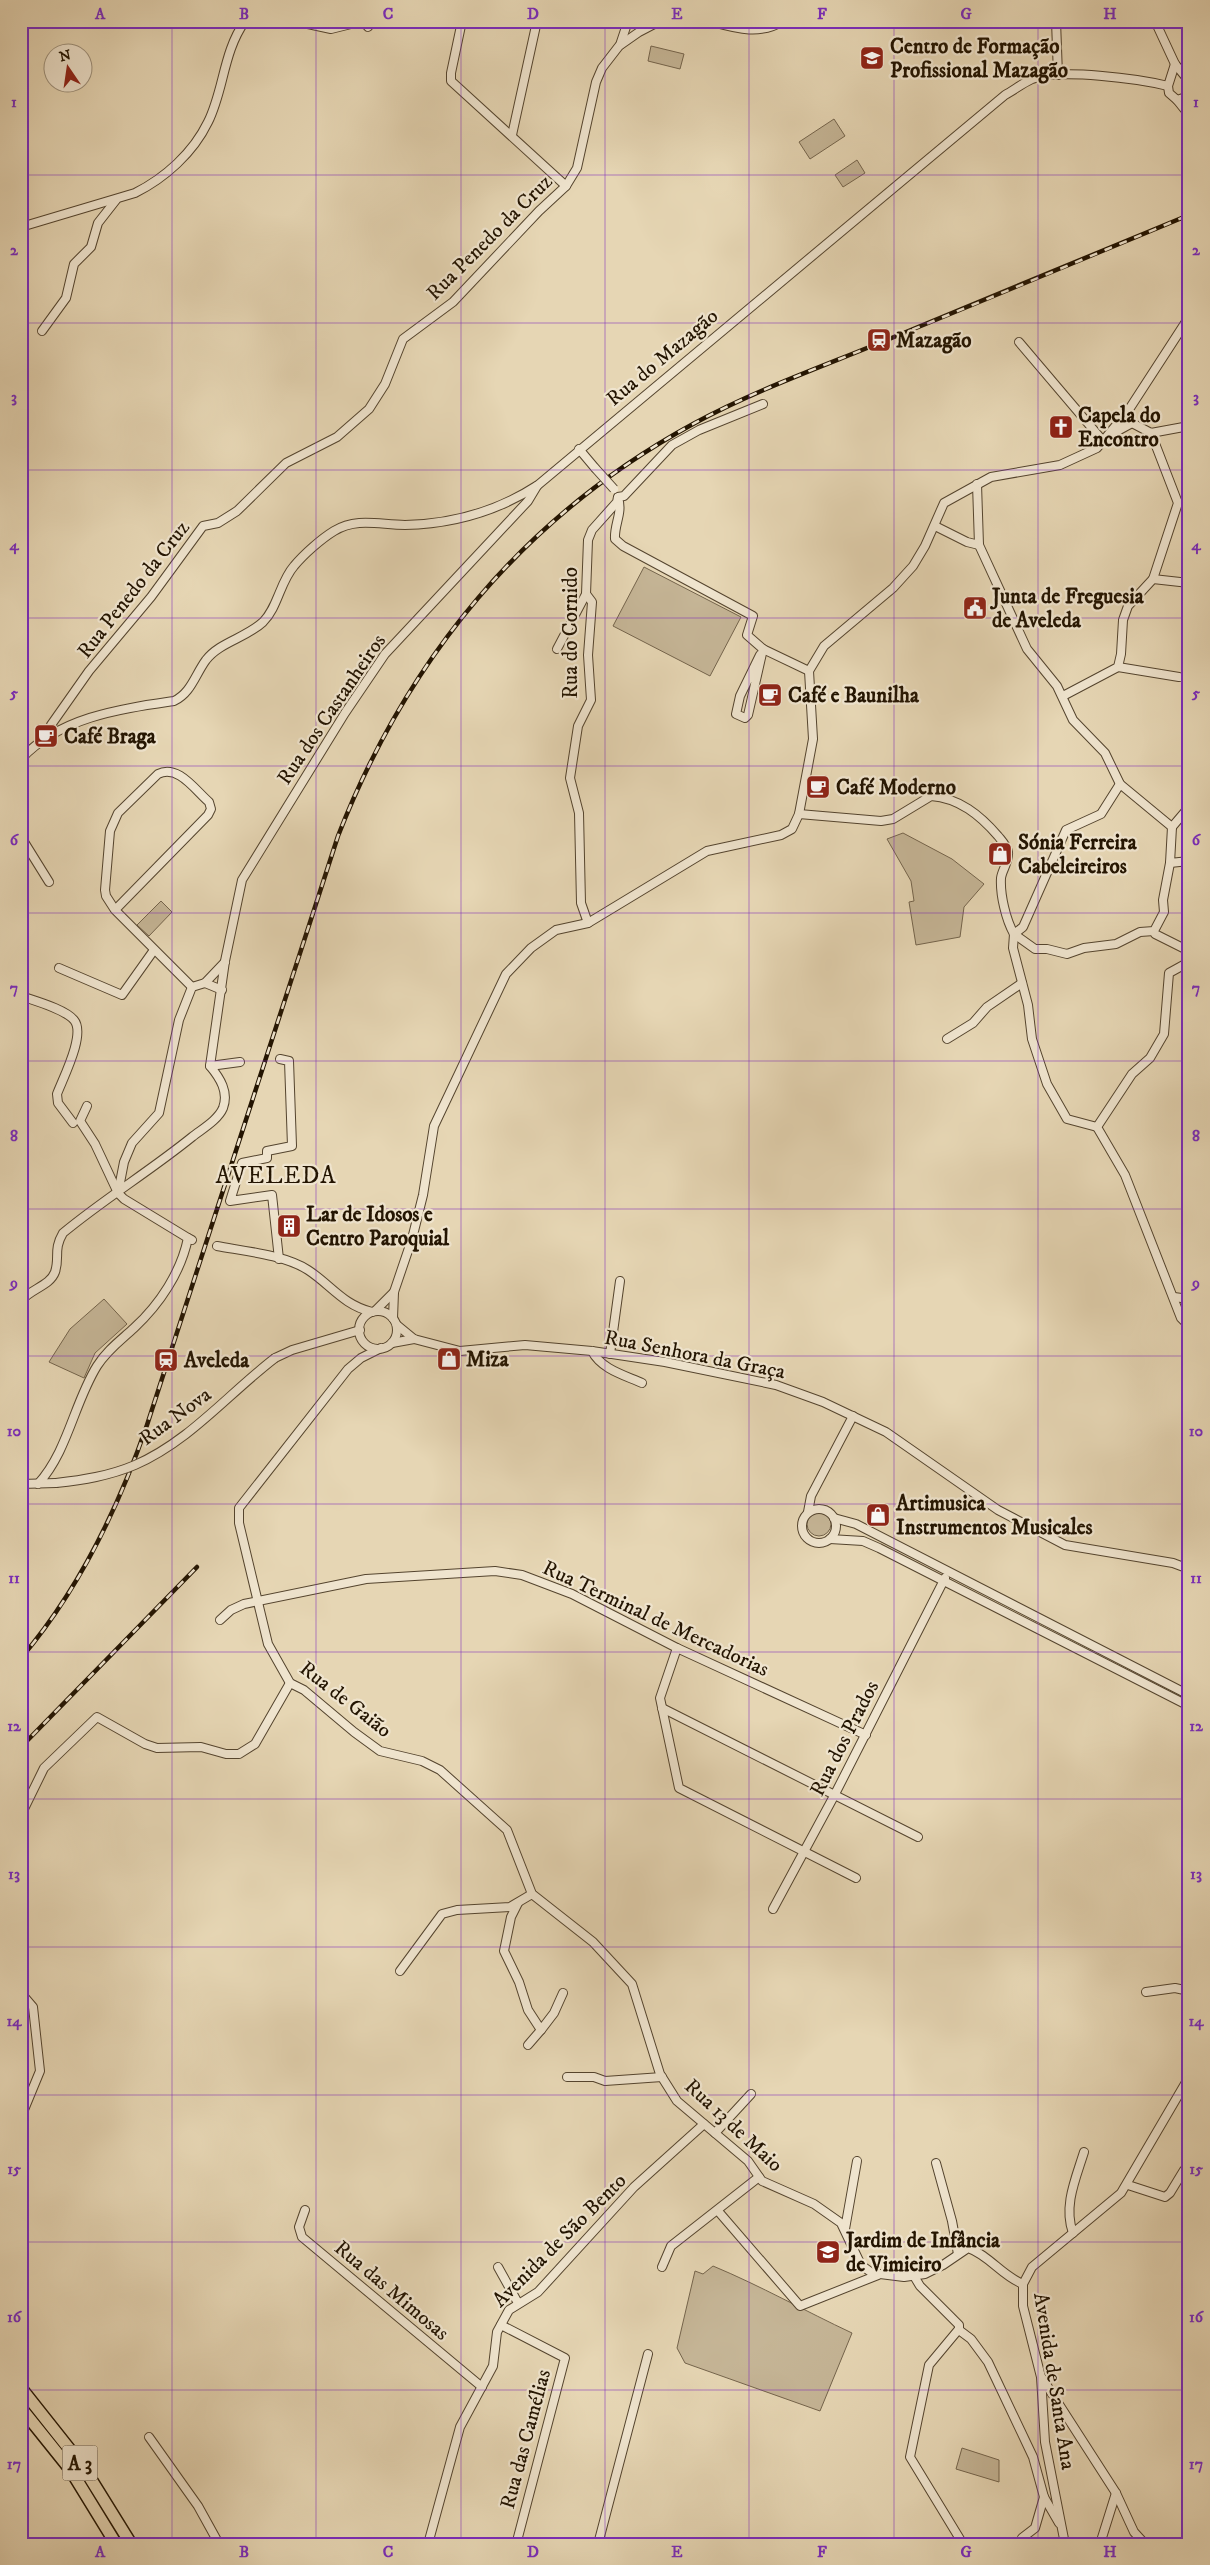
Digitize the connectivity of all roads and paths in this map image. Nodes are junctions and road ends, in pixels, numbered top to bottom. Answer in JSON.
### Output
{"nodes":[{"id":1,"x":245,"y":21,"type":"edge"},
{"id":2,"x":294,"y":21,"type":"edge"},
{"id":3,"x":462,"y":21,"type":"edge"},
{"id":4,"x":537,"y":21,"type":"edge"},
{"id":5,"x":628,"y":21,"type":"edge"},
{"id":6,"x":640,"y":21,"type":"edge"},
{"id":7,"x":660,"y":21,"type":"edge"},
{"id":8,"x":709,"y":21,"type":"edge"},
{"id":9,"x":784,"y":21,"type":"edge"},
{"id":10,"x":1056,"y":21,"type":"edge"},
{"id":11,"x":1155,"y":21,"type":"edge"},
{"id":12,"x":651,"y":25,"type":"junction"},
{"id":13,"x":368,"y":28,"type":"dead end"},
{"id":14,"x":619,"y":46,"type":"junction"},
{"id":15,"x":1175,"y":64,"type":"junction"},
{"id":16,"x":1058,"y":75,"type":"junction"},
{"id":17,"x":1187,"y":80,"type":"edge"},
{"id":18,"x":1170,"y":83,"type":"junction"},
{"id":19,"x":1189,"y":96,"type":"edge"},
{"id":20,"x":1177,"y":100,"type":"junction"},
{"id":21,"x":1189,"y":115,"type":"edge"},
{"id":22,"x":512,"y":135,"type":"junction"},
{"id":23,"x":566,"y":186,"type":"junction"},
{"id":24,"x":116,"y":200,"type":"junction"},
{"id":25,"x":21,"y":228,"type":"edge"},
{"id":26,"x":1189,"y":316,"type":"edge"},
{"id":27,"x":42,"y":331,"type":"dead end"},
{"id":28,"x":1018,"y":342,"type":"dead end"},
{"id":29,"x":764,"y":404,"type":"dead end"},
{"id":30,"x":1128,"y":411,"type":"junction"},
{"id":31,"x":1132,"y":423,"type":"junction"},
{"id":32,"x":1189,"y":426,"type":"edge"},
{"id":33,"x":1151,"y":433,"type":"junction"},
{"id":34,"x":1105,"y":439,"type":"junction"},
{"id":35,"x":579,"y":449,"type":"junction"},
{"id":36,"x":977,"y":484,"type":"junction"},
{"id":37,"x":538,"y":485,"type":"junction"},
{"id":38,"x":618,"y":497,"type":"junction"},
{"id":39,"x":935,"y":526,"type":"junction"},
{"id":40,"x":979,"y":545,"type":"junction"},
{"id":41,"x":1153,"y":579,"type":"junction"},
{"id":42,"x":1189,"y":583,"type":"edge"},
{"id":43,"x":586,"y":594,"type":"junction"},
{"id":44,"x":557,"y":649,"type":"dead end"},
{"id":45,"x":762,"y":652,"type":"junction"},
{"id":46,"x":1118,"y":667,"type":"junction"},
{"id":47,"x":809,"y":671,"type":"junction"},
{"id":48,"x":1178,"y":677,"type":"dead end"},
{"id":49,"x":1063,"y":696,"type":"junction"},
{"id":50,"x":48,"y":738,"type":"junction"},
{"id":51,"x":21,"y":759,"type":"edge"},
{"id":52,"x":1120,"y":784,"type":"junction"},
{"id":53,"x":1189,"y":806,"type":"edge"},
{"id":54,"x":799,"y":814,"type":"junction"},
{"id":55,"x":1172,"y":827,"type":"junction"},
{"id":56,"x":21,"y":837,"type":"edge"},
{"id":57,"x":1189,"y":861,"type":"edge"},
{"id":58,"x":1170,"y":863,"type":"junction"},
{"id":59,"x":49,"y":882,"type":"dead end"},
{"id":60,"x":115,"y":910,"type":"junction"},
{"id":61,"x":588,"y":923,"type":"junction"},
{"id":62,"x":1154,"y":931,"type":"junction"},
{"id":63,"x":1014,"y":934,"type":"junction"},
{"id":64,"x":154,"y":950,"type":"junction"},
{"id":65,"x":1189,"y":951,"type":"edge"},
{"id":66,"x":226,"y":961,"type":"junction"},
{"id":67,"x":1189,"y":962,"type":"edge"},
{"id":68,"x":59,"y":968,"type":"dead end"},
{"id":69,"x":205,"y":983,"type":"junction"},
{"id":70,"x":1022,"y":983,"type":"junction"},
{"id":71,"x":192,"y":987,"type":"junction"},
{"id":72,"x":222,"y":990,"type":"junction"},
{"id":73,"x":21,"y":996,"type":"edge"},
{"id":74,"x":948,"y":1039,"type":"dead end"},
{"id":75,"x":280,"y":1059,"type":"dead end"},
{"id":76,"x":240,"y":1062,"type":"dead end"},
{"id":77,"x":210,"y":1066,"type":"junction"},
{"id":78,"x":87,"y":1106,"type":"dead end"},
{"id":79,"x":73,"y":1123,"type":"dead end"},
{"id":80,"x":1097,"y":1127,"type":"junction"},
{"id":81,"x":118,"y":1193,"type":"junction"},
{"id":82,"x":217,"y":1246,"type":"dead end"},
{"id":83,"x":279,"y":1259,"type":"junction"},
{"id":84,"x":620,"y":1281,"type":"dead end"},
{"id":85,"x":394,"y":1292,"type":"junction"},
{"id":86,"x":1174,"y":1297,"type":"junction"},
{"id":87,"x":1189,"y":1299,"type":"edge"},
{"id":88,"x":21,"y":1301,"type":"edge"},
{"id":89,"x":356,"y":1308,"type":"junction"},
{"id":90,"x":374,"y":1312,"type":"junction"},
{"id":91,"x":395,"y":1322,"type":"junction"},
{"id":92,"x":1189,"y":1326,"type":"edge"},
{"id":93,"x":362,"y":1333,"type":"junction"},
{"id":94,"x":414,"y":1339,"type":"junction"},
{"id":95,"x":392,"y":1343,"type":"junction"},
{"id":96,"x":381,"y":1348,"type":"junction"},
{"id":97,"x":592,"y":1351,"type":"junction"},
{"id":98,"x":610,"y":1354,"type":"junction"},
{"id":99,"x":361,"y":1358,"type":"junction"},
{"id":100,"x":642,"y":1383,"type":"dead end"},
{"id":101,"x":853,"y":1416,"type":"junction"},
{"id":102,"x":21,"y":1484,"type":"edge"},
{"id":103,"x":38,"y":1484,"type":"junction"},
{"id":104,"x":808,"y":1512,"type":"junction"},
{"id":105,"x":834,"y":1518,"type":"junction"},
{"id":106,"x":830,"y":1539,"type":"junction"},
{"id":107,"x":1189,"y":1569,"type":"edge"},
{"id":108,"x":948,"y":1572,"type":"junction"},
{"id":109,"x":944,"y":1581,"type":"junction"},
{"id":110,"x":258,"y":1600,"type":"junction"},
{"id":111,"x":220,"y":1620,"type":"dead end"},
{"id":112,"x":676,"y":1648,"type":"junction"},
{"id":113,"x":290,"y":1682,"type":"junction"},
{"id":114,"x":1189,"y":1695,"type":"edge"},
{"id":115,"x":1189,"y":1706,"type":"edge"},
{"id":116,"x":662,"y":1708,"type":"junction"},
{"id":117,"x":866,"y":1735,"type":"junction"},
{"id":118,"x":834,"y":1796,"type":"junction"},
{"id":119,"x":21,"y":1815,"type":"edge"},
{"id":120,"x":918,"y":1837,"type":"dead end"},
{"id":121,"x":804,"y":1852,"type":"junction"},
{"id":122,"x":856,"y":1878,"type":"dead end"},
{"id":123,"x":532,"y":1894,"type":"junction"},
{"id":124,"x":518,"y":1902,"type":"junction"},
{"id":125,"x":773,"y":1909,"type":"dead end"},
{"id":126,"x":400,"y":1971,"type":"dead end"},
{"id":127,"x":1189,"y":1991,"type":"edge"},
{"id":128,"x":1146,"y":1992,"type":"dead end"},
{"id":129,"x":21,"y":1993,"type":"edge"},
{"id":130,"x":563,"y":1994,"type":"dead end"},
{"id":131,"x":541,"y":2030,"type":"junction"},
{"id":132,"x":528,"y":2045,"type":"dead end"},
{"id":133,"x":1189,"y":2076,"type":"edge"},
{"id":134,"x":567,"y":2077,"type":"dead end"},
{"id":135,"x":662,"y":2077,"type":"junction"},
{"id":136,"x":751,"y":2094,"type":"dead end"},
{"id":137,"x":21,"y":2117,"type":"edge"},
{"id":138,"x":704,"y":2124,"type":"junction"},
{"id":139,"x":715,"y":2133,"type":"junction"},
{"id":140,"x":1084,"y":2152,"type":"dead end"},
{"id":141,"x":857,"y":2161,"type":"dead end"},
{"id":142,"x":936,"y":2163,"type":"dead end"},
{"id":143,"x":1189,"y":2171,"type":"edge"},
{"id":144,"x":759,"y":2177,"type":"junction"},
{"id":145,"x":1128,"y":2185,"type":"junction"},
{"id":146,"x":305,"y":2210,"type":"dead end"},
{"id":147,"x":718,"y":2211,"type":"junction"},
{"id":148,"x":845,"y":2230,"type":"junction"},
{"id":149,"x":1073,"y":2233,"type":"junction"},
{"id":150,"x":958,"y":2254,"type":"junction"},
{"id":151,"x":498,"y":2267,"type":"dead end"},
{"id":152,"x":662,"y":2267,"type":"dead end"},
{"id":153,"x":878,"y":2275,"type":"junction"},
{"id":154,"x":914,"y":2276,"type":"junction"},
{"id":155,"x":1022,"y":2284,"type":"junction"},
{"id":156,"x":518,"y":2303,"type":"junction"},
{"id":157,"x":501,"y":2325,"type":"junction"},
{"id":158,"x":959,"y":2330,"type":"junction"},
{"id":159,"x":648,"y":2354,"type":"dead end"},
{"id":160,"x":1041,"y":2377,"type":"junction"},
{"id":161,"x":482,"y":2387,"type":"junction"},
{"id":162,"x":21,"y":2388,"type":"edge"},
{"id":163,"x":21,"y":2408,"type":"edge"},
{"id":164,"x":149,"y":2437,"type":"dead end"},
{"id":165,"x":1116,"y":2493,"type":"junction"},
{"id":166,"x":1044,"y":2497,"type":"junction"},
{"id":167,"x":1063,"y":2530,"type":"junction"},
{"id":168,"x":1022,"y":2538,"type":"dead end"},
{"id":169,"x":116,"y":2544,"type":"edge"},
{"id":170,"x":131,"y":2544,"type":"edge"},
{"id":171,"x":219,"y":2544,"type":"edge"},
{"id":172,"x":428,"y":2544,"type":"edge"},
{"id":173,"x":529,"y":2544,"type":"edge"},
{"id":174,"x":598,"y":2544,"type":"edge"},
{"id":175,"x":963,"y":2544,"type":"edge"},
{"id":176,"x":1065,"y":2544,"type":"edge"},
{"id":177,"x":1100,"y":2544,"type":"edge"},
{"id":178,"x":1145,"y":2544,"type":"edge"}],
"edges":[{"from":1,"to":24,"type":"street"},
{"from":2,"to":13,"type":"street"},
{"from":3,"to":22,"type":"street"},
{"from":4,"to":22,"type":"street"},
{"from":5,"to":14,"type":"street"},
{"from":6,"to":12,"type":"street"},
{"from":7,"to":12,"type":"street","name":"Rua Penedo da Cruz"},
{"from":8,"to":9,"type":"street"},
{"from":10,"to":16,"type":"street"},
{"from":11,"to":15,"type":"street"},
{"from":12,"to":14,"type":"street","name":"Rua Penedo da Cruz"},
{"from":14,"to":23,"type":"street","name":"Rua Penedo da Cruz"},
{"from":15,"to":17,"type":"street"},
{"from":15,"to":18,"type":"street"},
{"from":16,"to":18,"type":"street","name":"Rua do Mazagão"},
{"from":16,"to":35,"type":"street","name":"Rua do Mazagão"},
{"from":17,"to":18,"type":"street"},
{"from":18,"to":20,"type":"street"},
{"from":19,"to":20,"type":"street"},
{"from":20,"to":21,"type":"street"},
{"from":22,"to":23,"type":"street"},
{"from":23,"to":50,"type":"street","name":"Rua Penedo da Cruz"},
{"from":24,"to":25,"type":"street"},
{"from":24,"to":27,"type":"street"},
{"from":26,"to":30,"type":"street"},
{"from":28,"to":34,"type":"street"},
{"from":29,"to":38,"type":"street","name":"Rua do Cornido"},
{"from":30,"to":31,"type":"street"},
{"from":30,"to":34,"type":"street"},
{"from":31,"to":33,"type":"street"},
{"from":31,"to":34,"type":"street"},
{"from":32,"to":33,"type":"street"},
{"from":33,"to":41,"type":"street"},
{"from":34,"to":36,"type":"street"},
{"from":35,"to":37,"type":"street","name":"Rua do Mazagão"},
{"from":35,"to":38,"type":"street","bridge":true},
{"from":36,"to":39,"type":"street"},
{"from":36,"to":40,"type":"street"},
{"from":37,"to":50,"type":"street","name":"Rua do Mazagão"},
{"from":37,"to":66,"type":"street","name":"Rua dos Castanheiros"},
{"from":38,"to":43,"type":"street","name":"Rua do Cornido"},
{"from":38,"to":45,"type":"street"},
{"from":39,"to":40,"type":"street"},
{"from":39,"to":47,"type":"street"},
{"from":40,"to":49,"type":"street"},
{"from":41,"to":42,"type":"street"},
{"from":41,"to":46,"type":"street"},
{"from":43,"to":44,"type":"street"},
{"from":43,"to":61,"type":"street","name":"Rua do Cornido"},
{"from":45,"to":45,"type":"street"},
{"from":45,"to":47,"type":"street"},
{"from":46,"to":48,"type":"street"},
{"from":46,"to":49,"type":"street"},
{"from":47,"to":54,"type":"street"},
{"from":49,"to":52,"type":"street"},
{"from":50,"to":51,"type":"street","name":"Rua do Mazagão"},
{"from":52,"to":55,"type":"street"},
{"from":52,"to":63,"type":"street"},
{"from":53,"to":55,"type":"street"},
{"from":54,"to":61,"type":"street"},
{"from":54,"to":63,"type":"street"},
{"from":55,"to":58,"type":"street"},
{"from":56,"to":59,"type":"street"},
{"from":57,"to":58,"type":"street"},
{"from":58,"to":62,"type":"street"},
{"from":60,"to":60,"type":"street"},
{"from":60,"to":64,"type":"street"},
{"from":61,"to":85,"type":"street"},
{"from":62,"to":63,"type":"street"},
{"from":62,"to":65,"type":"street"},
{"from":63,"to":70,"type":"street"},
{"from":64,"to":68,"type":"street"},
{"from":64,"to":71,"type":"street"},
{"from":66,"to":69,"type":"street"},
{"from":66,"to":72,"type":"street","name":"Rua dos Castanheiros"},
{"from":67,"to":80,"type":"street"},
{"from":69,"to":71,"type":"street"},
{"from":69,"to":72,"type":"street"},
{"from":70,"to":74,"type":"street"},
{"from":70,"to":80,"type":"street"},
{"from":71,"to":81,"type":"street"},
{"from":72,"to":77,"type":"street","name":"Rua dos Castanheiros"},
{"from":73,"to":79,"type":"street"},
{"from":75,"to":83,"type":"street"},
{"from":76,"to":77,"type":"street"},
{"from":77,"to":81,"type":"street"},
{"from":78,"to":81,"type":"street"},
{"from":80,"to":86,"type":"street"},
{"from":81,"to":88,"type":"street"},
{"from":81,"to":103,"type":"street"},
{"from":82,"to":83,"type":"street"},
{"from":83,"to":89,"type":"street"},
{"from":84,"to":98,"type":"street"},
{"from":85,"to":90,"type":"street"},
{"from":85,"to":91,"type":"street"},
{"from":86,"to":87,"type":"street"},
{"from":86,"to":92,"type":"street"},
{"from":89,"to":90,"type":"street"},
{"from":89,"to":93,"type":"street"},
{"from":90,"to":91,"type":"street"},
{"from":90,"to":93,"type":"street"},
{"from":91,"to":94,"type":"street","name":"Rua Senhora da Graça"},
{"from":91,"to":95,"type":"street"},
{"from":93,"to":96,"type":"street"},
{"from":93,"to":99,"type":"street"},
{"from":93,"to":103,"type":"street","name":"Rua Nova","bridge":true},
{"from":94,"to":95,"type":"street","name":"Rua Senhora da Graça"},
{"from":94,"to":97,"type":"street","name":"Rua Senhora da Graça"},
{"from":95,"to":96,"type":"street"},
{"from":96,"to":99,"type":"street","name":"Rua de Gaião"},
{"from":97,"to":98,"type":"street","name":"Rua Senhora da Graça"},
{"from":97,"to":100,"type":"street"},
{"from":98,"to":101,"type":"street","name":"Rua Senhora da Graça"},
{"from":99,"to":110,"type":"street","name":"Rua de Gaião"},
{"from":101,"to":104,"type":"street"},
{"from":101,"to":107,"type":"street","name":"Rua Senhora da Graça"},
{"from":102,"to":103,"type":"street","name":"Rua Nova"},
{"from":104,"to":105,"type":"street"},
{"from":104,"to":106,"type":"street"},
{"from":105,"to":106,"type":"street"},
{"from":105,"to":108,"type":"street"},
{"from":106,"to":109,"type":"street"},
{"from":108,"to":109,"type":"street","name":"Rua dos Prados"},
{"from":108,"to":114,"type":"street"},
{"from":109,"to":115,"type":"street"},
{"from":109,"to":117,"type":"street","name":"Rua dos Prados"},
{"from":110,"to":111,"type":"street","name":"Rua Terminal de Mercadorias"},
{"from":110,"to":112,"type":"street","name":"Rua Terminal de Mercadorias"},
{"from":110,"to":113,"type":"street","name":"Rua de Gaião"},
{"from":112,"to":116,"type":"street"},
{"from":112,"to":117,"type":"street","name":"Rua Terminal de Mercadorias"},
{"from":113,"to":119,"type":"street"},
{"from":113,"to":123,"type":"street","name":"Rua de Gaião"},
{"from":116,"to":118,"type":"street"},
{"from":116,"to":121,"type":"street"},
{"from":117,"to":118,"type":"street","name":"Rua dos Prados"},
{"from":118,"to":120,"type":"street"},
{"from":118,"to":121,"type":"street","name":"Rua dos Prados"},
{"from":121,"to":122,"type":"street"},
{"from":121,"to":125,"type":"street","name":"Rua dos Prados"},
{"from":123,"to":124,"type":"street"},
{"from":123,"to":135,"type":"street","name":"Rua 13 de Maio"},
{"from":124,"to":126,"type":"street"},
{"from":124,"to":131,"type":"street"},
{"from":127,"to":128,"type":"street"},
{"from":129,"to":137,"type":"street"},
{"from":130,"to":131,"type":"street"},
{"from":131,"to":132,"type":"street"},
{"from":133,"to":145,"type":"street","name":"Avenida de Santa Ana"},
{"from":134,"to":135,"type":"street"},
{"from":135,"to":138,"type":"street","name":"Rua 13 de Maio"},
{"from":136,"to":139,"type":"street"},
{"from":138,"to":139,"type":"street","name":"Rua 13 de Maio"},
{"from":138,"to":156,"type":"street","name":"Avenida de São Bento"},
{"from":139,"to":144,"type":"street","name":"Rua 13 de Maio"},
{"from":140,"to":149,"type":"street"},
{"from":141,"to":148,"type":"street"},
{"from":142,"to":150,"type":"street"},
{"from":143,"to":145,"type":"street"},
{"from":144,"to":147,"type":"street"},
{"from":144,"to":148,"type":"street","name":"Rua 13 de Maio"},
{"from":145,"to":149,"type":"street","name":"Avenida de Santa Ana"},
{"from":146,"to":161,"type":"street","name":"Rua das Mimosas"},
{"from":147,"to":152,"type":"street"},
{"from":147,"to":153,"type":"street"},
{"from":148,"to":153,"type":"street","name":"Rua 13 de Maio"},
{"from":149,"to":155,"type":"street","name":"Avenida de Santa Ana"},
{"from":150,"to":154,"type":"street"},
{"from":150,"to":155,"type":"street"},
{"from":151,"to":156,"type":"street"},
{"from":153,"to":154,"type":"street"},
{"from":154,"to":158,"type":"street"},
{"from":155,"to":160,"type":"street","name":"Avenida de Santa Ana"},
{"from":156,"to":157,"type":"street","name":"Avenida de São Bento"},
{"from":157,"to":161,"type":"street","name":"Avenida de São Bento"},
{"from":157,"to":173,"type":"street","name":"Rua das Camélias"},
{"from":158,"to":166,"type":"street"},
{"from":158,"to":175,"type":"street"},
{"from":159,"to":174,"type":"street"},
{"from":160,"to":165,"type":"street"},
{"from":160,"to":167,"type":"street","name":"Avenida de Santa Ana"},
{"from":161,"to":172,"type":"street","name":"Avenida de São Bento"},
{"from":162,"to":170,"type":"highway","number":"A 3"},
{"from":163,"to":169,"type":"highway","number":"A 3"},
{"from":164,"to":171,"type":"street"},
{"from":165,"to":177,"type":"street"},
{"from":165,"to":178,"type":"street"},
{"from":166,"to":167,"type":"street"},
{"from":166,"to":168,"type":"street"},
{"from":167,"to":176,"type":"street","name":"Avenida de Santa Ana"}]}
